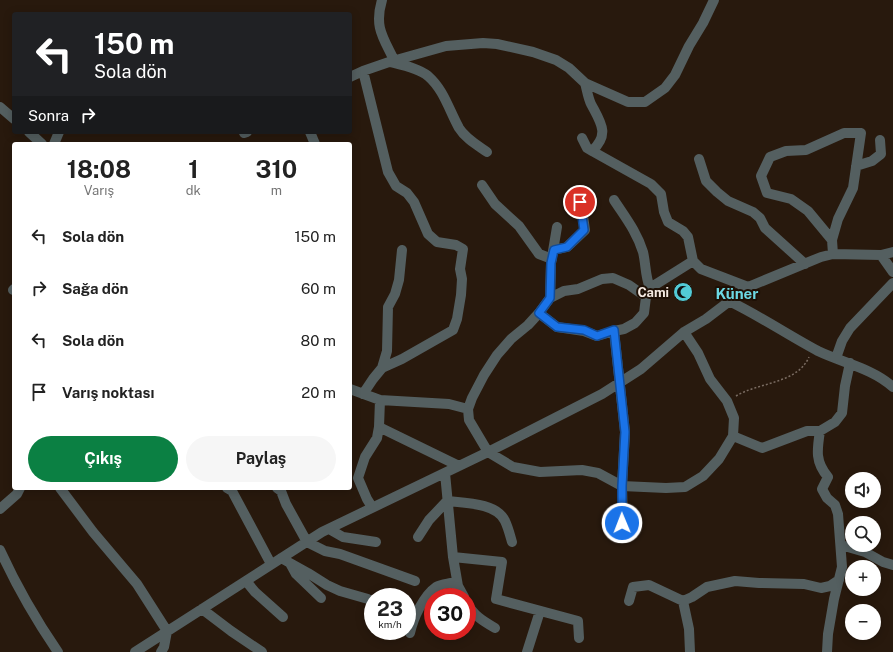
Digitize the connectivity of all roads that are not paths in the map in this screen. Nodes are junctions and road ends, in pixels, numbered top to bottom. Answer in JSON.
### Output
{"nodes":[{"id":1,"x":382,"y":0,"type":"edge"},
{"id":2,"x":714,"y":0,"type":"edge"},
{"id":3,"x":392,"y":61,"type":"junction"},
{"id":4,"x":363,"y":71,"type":"junction"},
{"id":5,"x":352,"y":76,"type":"edge"},
{"id":6,"x":585,"y":83,"type":"junction"},
{"id":7,"x":0,"y":107,"type":"edge"},
{"id":8,"x":12,"y":117,"type":"edge"},
{"id":9,"x":31,"y":134,"type":"edge"},
{"id":10,"x":582,"y":138,"type":"dead end"},
{"id":11,"x":880,"y":140,"type":"dead end"},
{"id":12,"x":40,"y":142,"type":"edge"},
{"id":13,"x":592,"y":151,"type":"junction"},
{"id":14,"x":487,"y":152,"type":"dead end"},
{"id":15,"x":700,"y":159,"type":"dead end"},
{"id":16,"x":856,"y":166,"type":"junction"},
{"id":17,"x":482,"y":185,"type":"dead end"},
{"id":18,"x":614,"y":200,"type":"dead end"},
{"id":19,"x":580,"y":202,"type":"dead end"},
{"id":20,"x":557,"y":227,"type":"dead end"},
{"id":21,"x":832,"y":240,"type":"junction"},
{"id":22,"x":402,"y":250,"type":"dead end"},
{"id":23,"x":893,"y":252,"type":"edge"},
{"id":24,"x":833,"y":254,"type":"junction"},
{"id":25,"x":553,"y":255,"type":"junction"},
{"id":26,"x":882,"y":255,"type":"junction"},
{"id":27,"x":693,"y":261,"type":"junction"},
{"id":28,"x":805,"y":264,"type":"junction"},
{"id":29,"x":893,"y":272,"type":"edge"},
{"id":30,"x":893,"y":284,"type":"edge"},
{"id":31,"x":748,"y":287,"type":"junction"},
{"id":32,"x":648,"y":292,"type":"junction"},
{"id":33,"x":550,"y":298,"type":"junction"},
{"id":34,"x":729,"y":301,"type":"junction"},
{"id":35,"x":539,"y":313,"type":"junction"},
{"id":36,"x":614,"y":330,"type":"junction"},
{"id":37,"x":684,"y":332,"type":"junction"},
{"id":38,"x":836,"y":358,"type":"junction"},
{"id":39,"x":850,"y":363,"type":"junction"},
{"id":40,"x":382,"y":368,"type":"junction"},
{"id":41,"x":619,"y":382,"type":"junction"},
{"id":42,"x":893,"y":387,"type":"edge"},
{"id":43,"x":352,"y":390,"type":"edge"},
{"id":44,"x":363,"y":394,"type":"junction"},
{"id":45,"x":380,"y":400,"type":"junction"},
{"id":46,"x":468,"y":409,"type":"junction"},
{"id":47,"x":379,"y":427,"type":"junction"},
{"id":48,"x":820,"y":431,"type":"junction"},
{"id":49,"x":733,"y":436,"type":"junction"},
{"id":50,"x":488,"y":452,"type":"junction"},
{"id":51,"x":459,"y":466,"type":"junction"},
{"id":52,"x":445,"y":473,"type":"junction"},
{"id":53,"x":622,"y":486,"type":"junction"},
{"id":54,"x":19,"y":490,"type":"edge"},
{"id":55,"x":62,"y":490,"type":"edge"},
{"id":56,"x":230,"y":490,"type":"edge"},
{"id":57,"x":280,"y":490,"type":"edge"},
{"id":58,"x":448,"y":501,"type":"junction"},
{"id":59,"x":372,"y":507,"type":"junction"},
{"id":60,"x":0,"y":509,"type":"edge"},
{"id":61,"x":622,"y":523,"type":"dead end"},
{"id":62,"x":329,"y":529,"type":"junction"},
{"id":63,"x":418,"y":537,"type":"dead end"},
{"id":64,"x":307,"y":542,"type":"junction"},
{"id":65,"x":376,"y":542,"type":"dead end"},
{"id":66,"x":512,"y":542,"type":"dead end"},
{"id":67,"x":841,"y":545,"type":"junction"},
{"id":68,"x":0,"y":550,"type":"edge"},
{"id":69,"x":453,"y":557,"type":"junction"},
{"id":70,"x":286,"y":561,"type":"junction"},
{"id":71,"x":271,"y":564,"type":"junction"},
{"id":72,"x":893,"y":566,"type":"edge"},
{"id":73,"x":839,"y":580,"type":"junction"},
{"id":74,"x":246,"y":581,"type":"junction"},
{"id":75,"x":415,"y":581,"type":"dead end"},
{"id":76,"x":458,"y":586,"type":"joint"},
{"id":77,"x":321,"y":598,"type":"dead end"},
{"id":78,"x":364,"y":598,"type":"edge"},
{"id":79,"x":629,"y":601,"type":"dead end"},
{"id":80,"x":683,"y":601,"type":"junction"},
{"id":81,"x":202,"y":609,"type":"junction"},
{"id":82,"x":540,"y":611,"type":"junction"},
{"id":83,"x":416,"y":615,"type":"edge"},
{"id":84,"x":476,"y":616,"type":"edge"},
{"id":85,"x":283,"y":617,"type":"dead end"},
{"id":86,"x":495,"y":628,"type":"dead end"},
{"id":87,"x":167,"y":631,"type":"junction"},
{"id":88,"x":579,"y":638,"type":"dead end"},
{"id":89,"x":58,"y":652,"type":"edge"},
{"id":90,"x":135,"y":652,"type":"edge"},
{"id":91,"x":161,"y":652,"type":"edge"},
{"id":92,"x":262,"y":652,"type":"edge"},
{"id":93,"x":527,"y":652,"type":"edge"},
{"id":94,"x":690,"y":652,"type":"edge"},
{"id":95,"x":828,"y":652,"type":"edge"}],
"edges":[{"from":1,"to":3,"type":"street"},
{"from":2,"to":6,"type":"street"},
{"from":3,"to":4,"type":"street"},
{"from":3,"to":6,"type":"street"},
{"from":3,"to":14,"type":"street"},
{"from":4,"to":5,"type":"street"},
{"from":4,"to":40,"type":"street"},
{"from":6,"to":13,"type":"street"},
{"from":7,"to":8,"type":"street"},
{"from":9,"to":12,"type":"street"},
{"from":10,"to":13,"type":"street"},
{"from":11,"to":16,"type":"street"},
{"from":13,"to":27,"type":"street"},
{"from":15,"to":28,"type":"street"},
{"from":16,"to":21,"type":"street"},
{"from":16,"to":21,"type":"street"},
{"from":17,"to":25,"type":"street"},
{"from":18,"to":32,"type":"street"},
{"from":19,"to":25,"type":"street"},
{"from":20,"to":25,"type":"street"},
{"from":21,"to":24,"type":"street"},
{"from":22,"to":40,"type":"street"},
{"from":23,"to":26,"type":"street"},
{"from":24,"to":26,"type":"street"},
{"from":24,"to":28,"type":"street"},
{"from":25,"to":33,"type":"street"},
{"from":26,"to":29,"type":"street"},
{"from":27,"to":31,"type":"street"},
{"from":27,"to":32,"type":"street"},
{"from":28,"to":31,"type":"street"},
{"from":30,"to":38,"type":"street"},
{"from":31,"to":34,"type":"street"},
{"from":32,"to":33,"type":"street"},
{"from":32,"to":36,"type":"street"},
{"from":33,"to":35,"type":"street"},
{"from":34,"to":37,"type":"street"},
{"from":34,"to":38,"type":"street"},
{"from":35,"to":36,"type":"street"},
{"from":35,"to":46,"type":"street"},
{"from":36,"to":41,"type":"street"},
{"from":37,"to":41,"type":"street"},
{"from":37,"to":49,"type":"street"},
{"from":38,"to":39,"type":"street"},
{"from":39,"to":42,"type":"street"},
{"from":39,"to":48,"type":"street"},
{"from":40,"to":44,"type":"street"},
{"from":41,"to":50,"type":"street"},
{"from":41,"to":53,"type":"street"},
{"from":43,"to":44,"type":"street"},
{"from":44,"to":45,"type":"street"},
{"from":45,"to":46,"type":"street"},
{"from":45,"to":47,"type":"street"},
{"from":46,"to":50,"type":"street"},
{"from":47,"to":51,"type":"street"},
{"from":47,"to":59,"type":"street"},
{"from":48,"to":49,"type":"street"},
{"from":48,"to":67,"type":"street"},
{"from":49,"to":53,"type":"street"},
{"from":50,"to":51,"type":"street"},
{"from":50,"to":53,"type":"street"},
{"from":51,"to":52,"type":"street"},
{"from":52,"to":58,"type":"street"},
{"from":52,"to":59,"type":"street"},
{"from":53,"to":61,"type":"street"},
{"from":54,"to":60,"type":"street"},
{"from":55,"to":87,"type":"street"},
{"from":56,"to":71,"type":"street"},
{"from":57,"to":64,"type":"street"},
{"from":58,"to":63,"type":"street"},
{"from":58,"to":66,"type":"street"},
{"from":58,"to":69,"type":"street"},
{"from":59,"to":62,"type":"street"},
{"from":62,"to":64,"type":"street"},
{"from":62,"to":65,"type":"street"},
{"from":64,"to":70,"type":"street"},
{"from":64,"to":75,"type":"street"},
{"from":67,"to":72,"type":"street"},
{"from":67,"to":73,"type":"street"},
{"from":68,"to":89,"type":"street"},
{"from":69,"to":76,"type":"street"},
{"from":69,"to":82,"type":"street"},
{"from":70,"to":71,"type":"street"},
{"from":70,"to":77,"type":"street"},
{"from":70,"to":78,"type":"street"},
{"from":71,"to":74,"type":"street"},
{"from":73,"to":80,"type":"street"},
{"from":73,"to":95,"type":"street"},
{"from":74,"to":81,"type":"street"},
{"from":74,"to":85,"type":"street"},
{"from":76,"to":83,"type":"street"},
{"from":79,"to":80,"type":"street"},
{"from":80,"to":94,"type":"street"},
{"from":81,"to":87,"type":"street"},
{"from":81,"to":92,"type":"street"},
{"from":82,"to":88,"type":"street"},
{"from":82,"to":93,"type":"street"},
{"from":84,"to":86,"type":"street"},
{"from":87,"to":90,"type":"street"},
{"from":87,"to":91,"type":"street"}]}
